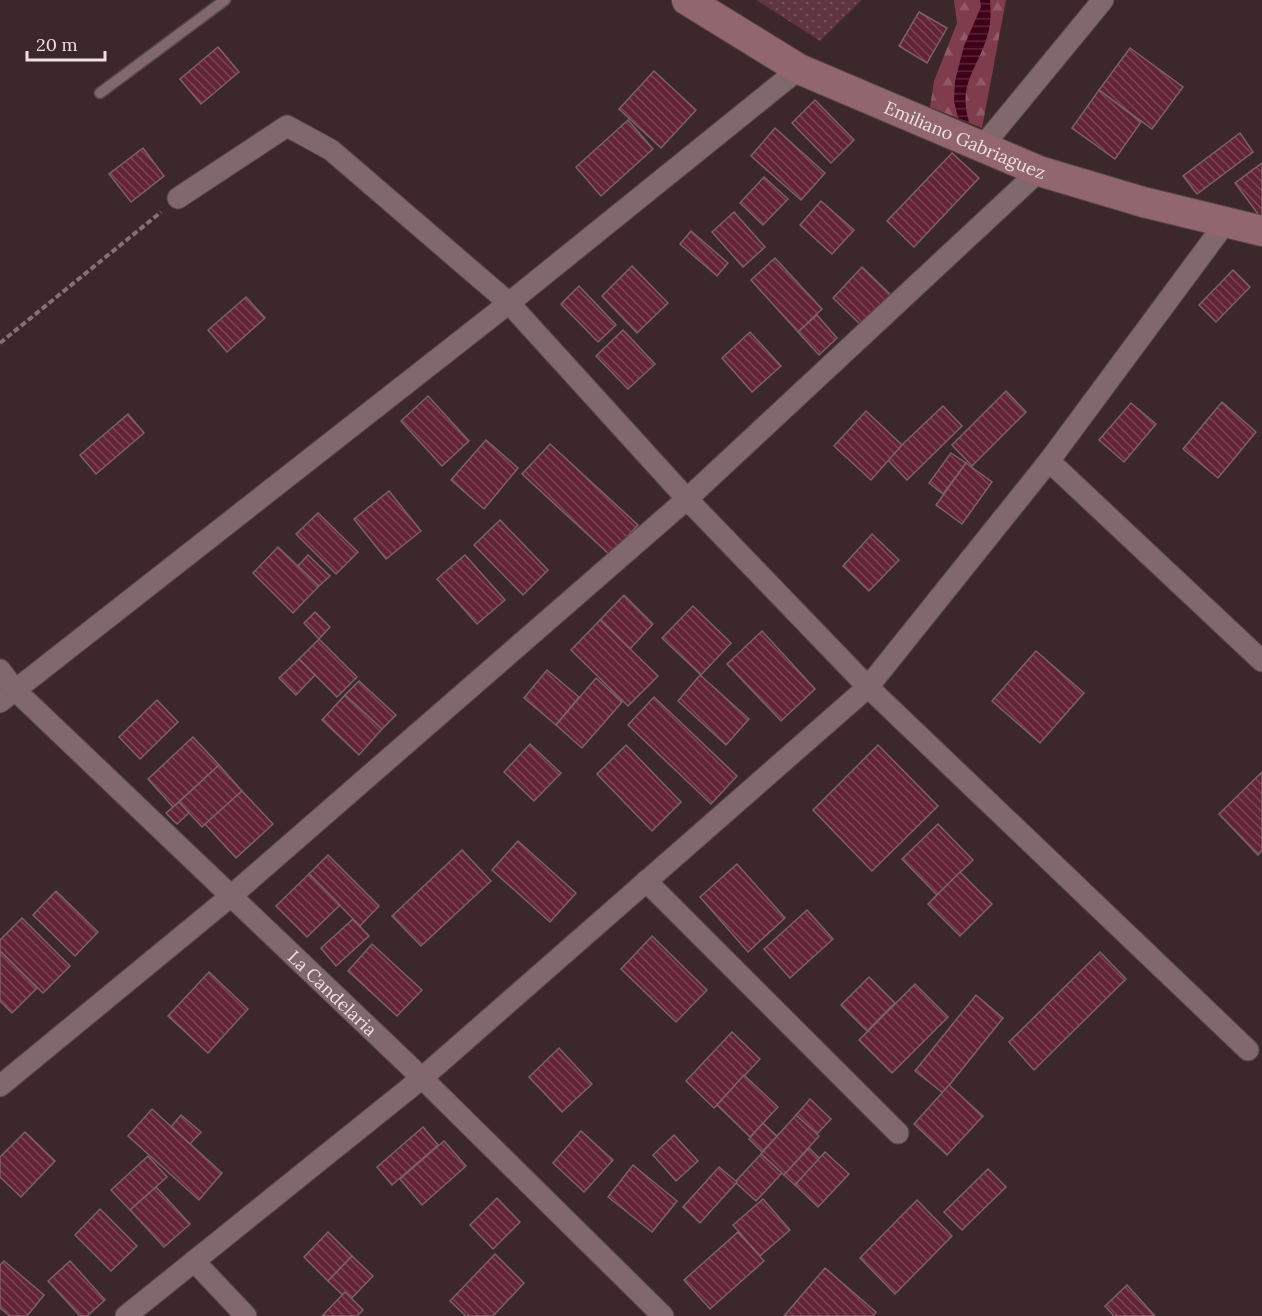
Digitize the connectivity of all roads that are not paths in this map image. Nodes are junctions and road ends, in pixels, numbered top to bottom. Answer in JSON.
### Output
{"nodes":[{"id":1,"x":225,"y":0,"type":"edge"},
{"id":2,"x":687,"y":0,"type":"edge"},
{"id":3,"x":1103,"y":0,"type":"edge"},
{"id":4,"x":800,"y":69,"type":"junction"},
{"id":5,"x":100,"y":93,"type":"dead end"},
{"id":6,"x":982,"y":147,"type":"junction"},
{"id":7,"x":1038,"y":171,"type":"junction"},
{"id":8,"x":178,"y":198,"type":"road end"},
{"id":9,"x":1226,"y":222,"type":"junction"},
{"id":10,"x":1262,"y":231,"type":"edge"},
{"id":11,"x":508,"y":303,"type":"junction"},
{"id":12,"x":1049,"y":461,"type":"junction"},
{"id":13,"x":687,"y":499,"type":"junction"},
{"id":14,"x":1262,"y":661,"type":"edge"},
{"id":15,"x":0,"y":670,"type":"edge"},
{"id":16,"x":867,"y":687,"type":"junction"},
{"id":17,"x":7,"y":696,"type":"edge"},
{"id":18,"x":646,"y":881,"type":"junction"},
{"id":19,"x":231,"y":896,"type":"junction"},
{"id":20,"x":1248,"y":1050,"type":"dead end"},
{"id":21,"x":422,"y":1078,"type":"junction"},
{"id":22,"x":0,"y":1086,"type":"edge"},
{"id":23,"x":898,"y":1133,"type":"dead end"},
{"id":24,"x":194,"y":1261,"type":"junction"},
{"id":25,"x":126,"y":1316,"type":"edge"},
{"id":26,"x":246,"y":1316,"type":"edge"},
{"id":27,"x":663,"y":1316,"type":"edge"}],
"edges":[{"from":1,"to":5,"type":"lane"},
{"from":2,"to":4,"type":"main road","name":"Emiliano Gabriaguez"},
{"from":3,"to":6,"type":"street"},
{"from":4,"to":6,"type":"main road","name":"Emiliano Gabriaguez"},
{"from":4,"to":11,"type":"street"},
{"from":6,"to":7,"type":"main road","name":"Emiliano Gabriaguez"},
{"from":7,"to":9,"type":"main road","name":"Emiliano Gabriaguez"},
{"from":7,"to":13,"type":"street"},
{"from":8,"to":11,"type":"street"},
{"from":9,"to":10,"type":"main road","name":"Emiliano Gabriaguez"},
{"from":9,"to":12,"type":"street"},
{"from":11,"to":13,"type":"street"},
{"from":11,"to":17,"type":"street"},
{"from":12,"to":14,"type":"street"},
{"from":12,"to":16,"type":"street"},
{"from":13,"to":16,"type":"street"},
{"from":13,"to":19,"type":"street"},
{"from":15,"to":17,"type":"street","name":"La Candelaria"},
{"from":16,"to":18,"type":"street"},
{"from":16,"to":20,"type":"street"},
{"from":17,"to":19,"type":"street","name":"La Candelaria"},
{"from":18,"to":21,"type":"street"},
{"from":18,"to":23,"type":"street"},
{"from":19,"to":21,"type":"street","name":"La Candelaria"},
{"from":19,"to":22,"type":"street"},
{"from":21,"to":24,"type":"street"},
{"from":21,"to":27,"type":"street","name":"La Candelaria"},
{"from":24,"to":25,"type":"street"},
{"from":24,"to":26,"type":"street"}]}
